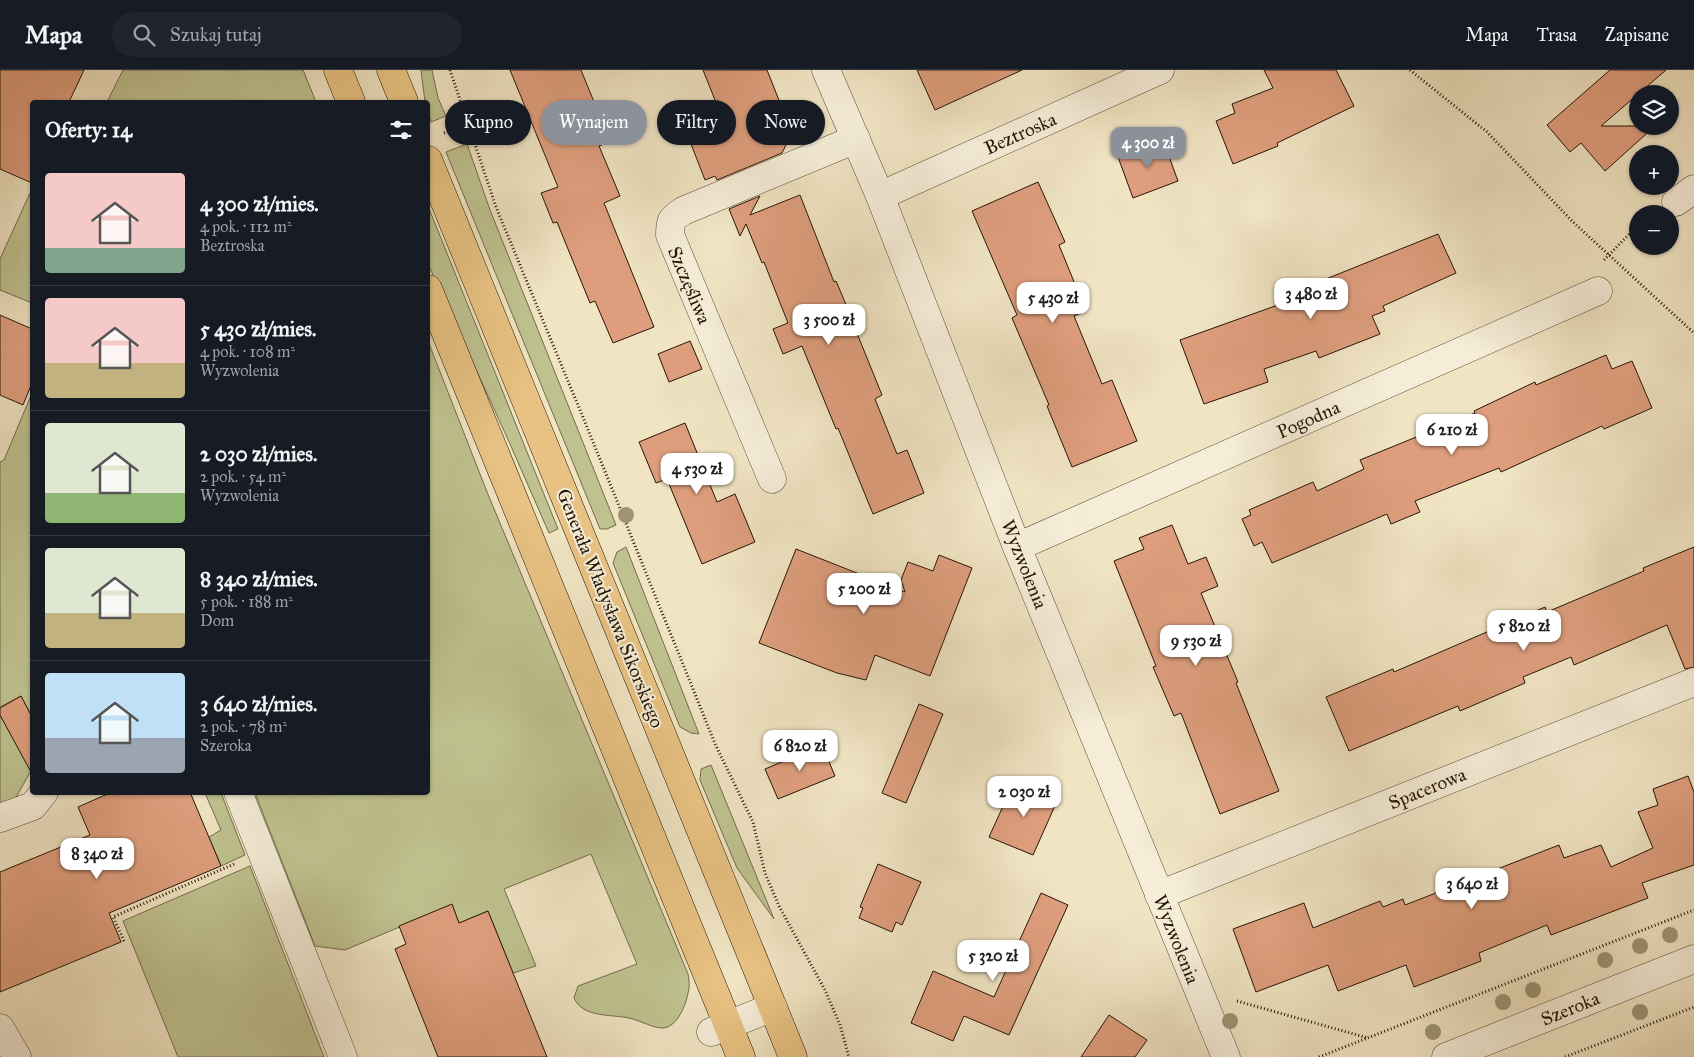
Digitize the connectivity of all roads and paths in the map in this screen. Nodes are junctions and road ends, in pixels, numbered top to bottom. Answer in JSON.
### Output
{"nodes":[{"id":1,"x":338,"y":70,"type":"edge"},
{"id":2,"x":391,"y":70,"type":"edge"},
{"id":3,"x":450,"y":70,"type":"edge"},
{"id":4,"x":826,"y":70,"type":"edge"},
{"id":5,"x":1160,"y":70,"type":"edge"},
{"id":6,"x":1410,"y":70,"type":"edge"},
{"id":7,"x":350,"y":100,"type":"edge"},
{"id":8,"x":403,"y":100,"type":"edge"},
{"id":9,"x":461,"y":100,"type":"edge"},
{"id":10,"x":856,"y":139,"type":"junction"},
{"id":11,"x":445,"y":140,"type":"edge"},
{"id":12,"x":476,"y":145,"type":"edge"},
{"id":13,"x":432,"y":148,"type":"edge"},
{"id":14,"x":880,"y":196,"type":"junction"},
{"id":15,"x":1629,"y":234,"type":"edge"},
{"id":16,"x":1610,"y":254,"type":"junction"},
{"id":17,"x":1598,"y":292,"type":"joint"},
{"id":18,"x":430,"y":294,"type":"edge"},
{"id":19,"x":1694,"y":333,"type":"edge"},
{"id":20,"x":772,"y":479,"type":"dead end"},
{"id":21,"x":1017,"y":547,"type":"junction"},
{"id":22,"x":1694,"y":682,"type":"edge"},
{"id":23,"x":42,"y":795,"type":"edge"},
{"id":24,"x":239,"y":795,"type":"edge"},
{"id":25,"x":0,"y":818,"type":"edge"},
{"id":26,"x":238,"y":863,"type":"dead end"},
{"id":27,"x":1159,"y":895,"type":"junction"},
{"id":28,"x":1694,"y":910,"type":"edge"},
{"id":29,"x":124,"y":941,"type":"dead end"},
{"id":30,"x":1694,"y":959,"type":"edge"},
{"id":31,"x":1234,"y":1000,"type":"dead end"},
{"id":32,"x":773,"y":1007,"type":"junction"},
{"id":33,"x":1694,"y":1007,"type":"edge"},
{"id":34,"x":0,"y":1028,"type":"edge"},
{"id":35,"x":719,"y":1028,"type":"junction"},
{"id":36,"x":1368,"y":1038,"type":"junction"},
{"id":37,"x":17,"y":1057,"type":"edge"},
{"id":38,"x":343,"y":1057,"type":"edge"},
{"id":39,"x":741,"y":1057,"type":"edge"},
{"id":40,"x":793,"y":1057,"type":"edge"},
{"id":41,"x":850,"y":1057,"type":"edge"},
{"id":42,"x":1226,"y":1057,"type":"edge"},
{"id":43,"x":1319,"y":1057,"type":"edge"},
{"id":44,"x":1446,"y":1057,"type":"edge"},
{"id":45,"x":1565,"y":1057,"type":"edge"}],
"edges":[{"from":1,"to":7,"type":"main road"},
{"from":2,"to":8,"type":"main road"},
{"from":3,"to":9,"type":"path"},
{"from":4,"to":10,"type":"street","name":"Wyzwolenia"},
{"from":5,"to":14,"type":"street","name":"Beztroska"},
{"from":6,"to":16,"type":"path"},
{"from":10,"to":14,"type":"street","name":"Wyzwolenia"},
{"from":10,"to":20,"type":"street","name":"Szczęśliwa"},
{"from":11,"to":13,"type":"path"},
{"from":12,"to":41,"type":"path"},
{"from":13,"to":32,"type":"main road","name":"Generała Władysława Sikorskiego"},
{"from":14,"to":21,"type":"street","name":"Wyzwolenia"},
{"from":15,"to":16,"type":"path"},
{"from":16,"to":17,"type":"path"},
{"from":16,"to":19,"type":"path"},
{"from":17,"to":21,"type":"street","name":"Pogodna"},
{"from":18,"to":35,"type":"main road"},
{"from":21,"to":27,"type":"street","name":"Wyzwolenia"},
{"from":22,"to":27,"type":"street","name":"Spacerowa"},
{"from":23,"to":25,"type":"street"},
{"from":24,"to":38,"type":"street"},
{"from":26,"to":29,"type":"path"},
{"from":27,"to":42,"type":"street","name":"Wyzwolenia"},
{"from":28,"to":36,"type":"path"},
{"from":30,"to":44,"type":"street","name":"Szeroka"},
{"from":31,"to":36,"type":"path"},
{"from":32,"to":35,"type":"street"},
{"from":32,"to":40,"type":"main road","name":"Generała Władysława Sikorskiego"},
{"from":33,"to":45,"type":"path"},
{"from":34,"to":37,"type":"street"},
{"from":35,"to":39,"type":"main road"},
{"from":36,"to":43,"type":"path"}]}
